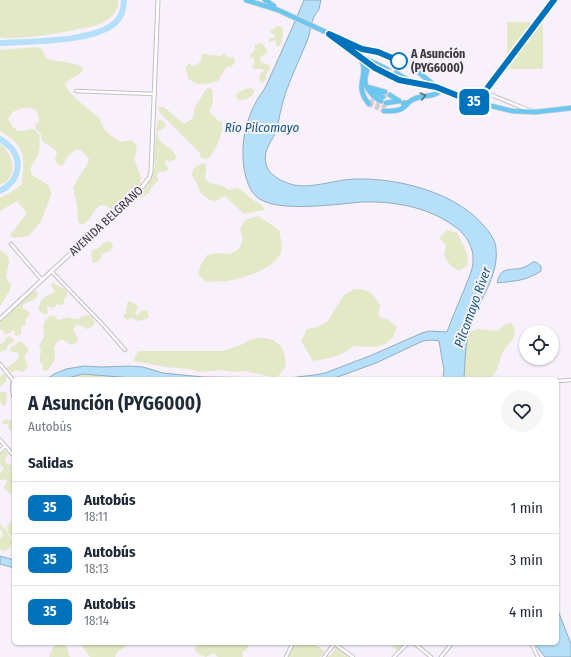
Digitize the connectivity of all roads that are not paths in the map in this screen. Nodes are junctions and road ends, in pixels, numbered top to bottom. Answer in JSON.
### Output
{"nodes":[{"id":1,"x":158,"y":0,"type":"edge"},
{"id":2,"x":246,"y":0,"type":"edge"},
{"id":3,"x":265,"y":0,"type":"edge"},
{"id":4,"x":554,"y":0,"type":"edge"},
{"id":5,"x":271,"y":2,"type":"edge"},
{"id":6,"x":278,"y":10,"type":"junction"},
{"id":7,"x":329,"y":34,"type":"junction"},
{"id":8,"x":358,"y":56,"type":"junction"},
{"id":9,"x":404,"y":63,"type":"tunnel mouth"},
{"id":10,"x":412,"y":67,"type":"tunnel mouth"},
{"id":11,"x":388,"y":69,"type":"tunnel mouth"},
{"id":12,"x":396,"y":73,"type":"tunnel mouth"},
{"id":13,"x":415,"y":84,"type":"junction"},
{"id":14,"x":367,"y":87,"type":"junction"},
{"id":15,"x":436,"y":87,"type":"junction"},
{"id":16,"x":442,"y":90,"type":"junction"},
{"id":17,"x":76,"y":91,"type":"dead end"},
{"id":18,"x":484,"y":92,"type":"junction"},
{"id":19,"x":155,"y":94,"type":"junction"},
{"id":20,"x":370,"y":102,"type":"tunnel mouth"},
{"id":21,"x":387,"y":102,"type":"junction"},
{"id":22,"x":404,"y":102,"type":"junction"},
{"id":23,"x":476,"y":103,"type":"junction"},
{"id":24,"x":571,"y":108,"type":"edge"},
{"id":25,"x":536,"y":112,"type":"junction"},
{"id":26,"x":11,"y":244,"type":"dead end"},
{"id":27,"x":52,"y":272,"type":"junction"},
{"id":28,"x":43,"y":280,"type":"junction"},
{"id":29,"x":0,"y":319,"type":"edge"},
{"id":30,"x":125,"y":350,"type":"dead end"},
{"id":31,"x":0,"y":364,"type":"edge"},
{"id":32,"x":12,"y":379,"type":"edge"},
{"id":33,"x":571,"y":380,"type":"edge"},
{"id":34,"x":559,"y":381,"type":"edge"},
{"id":35,"x":0,"y":440,"type":"edge"},
{"id":36,"x":5,"y":446,"type":"junction"},
{"id":37,"x":0,"y":451,"type":"edge"},
{"id":38,"x":12,"y":454,"type":"edge"},
{"id":39,"x":292,"y":645,"type":"edge"},
{"id":40,"x":333,"y":645,"type":"edge"},
{"id":41,"x":338,"y":645,"type":"edge"},
{"id":42,"x":406,"y":645,"type":"edge"},
{"id":43,"x":416,"y":645,"type":"edge"},
{"id":44,"x":450,"y":645,"type":"edge"},
{"id":45,"x":532,"y":645,"type":"edge"},
{"id":46,"x":286,"y":657,"type":"edge"},
{"id":47,"x":324,"y":657,"type":"edge"},
{"id":48,"x":353,"y":657,"type":"edge"},
{"id":49,"x":394,"y":657,"type":"edge"},
{"id":50,"x":431,"y":657,"type":"edge"},
{"id":51,"x":440,"y":657,"type":"edge"},
{"id":52,"x":538,"y":657,"type":"edge"}],
"edges":[{"from":1,"to":19,"type":"street","name":"AVENIDA BELGRANO"},
{"from":2,"to":6,"type":"highway"},
{"from":3,"to":5,"type":"highway"},
{"from":4,"to":18,"type":"street"},
{"from":5,"to":6,"type":"highway"},
{"from":6,"to":7,"type":"highway"},
{"from":7,"to":8,"type":"highway"},
{"from":7,"to":9,"type":"highway"},
{"from":8,"to":11,"type":"highway"},
{"from":8,"to":13,"type":"highway"},
{"from":8,"to":14,"type":"highway"},
{"from":8,"to":20,"type":"highway"},
{"from":10,"to":15,"type":"highway"},
{"from":12,"to":13,"type":"highway"},
{"from":13,"to":15,"type":"highway"},
{"from":14,"to":14,"type":"highway"},
{"from":15,"to":16,"type":"highway"},
{"from":22,"to":16,"type":"highway","one_way":true},
{"from":16,"to":23,"type":"highway"},
{"from":17,"to":19,"type":"street"},
{"from":18,"to":23,"type":"street"},
{"from":18,"to":25,"type":"street"},
{"from":19,"to":27,"type":"street","name":"AVENIDA BELGRANO"},
{"from":21,"to":22,"type":"highway"},
{"from":21,"to":22,"type":"highway"},
{"from":21,"to":22,"type":"highway"},
{"from":23,"to":25,"type":"highway"},
{"from":24,"to":25,"type":"highway"},
{"from":26,"to":28,"type":"street"},
{"from":27,"to":28,"type":"street","name":"AVENIDA BELGRANO"},
{"from":27,"to":30,"type":"street"},
{"from":28,"to":29,"type":"street","name":"AVENIDA BELGRANO"},
{"from":31,"to":32,"type":"street"},
{"from":33,"to":34,"type":"street"},
{"from":35,"to":36,"type":"street"},
{"from":36,"to":37,"type":"street"},
{"from":36,"to":38,"type":"street"},
{"from":39,"to":46,"type":"street"},
{"from":40,"to":47,"type":"street"},
{"from":41,"to":48,"type":"street"},
{"from":42,"to":49,"type":"street"},
{"from":43,"to":50,"type":"street"},
{"from":44,"to":51,"type":"street"},
{"from":45,"to":52,"type":"street"}]}
